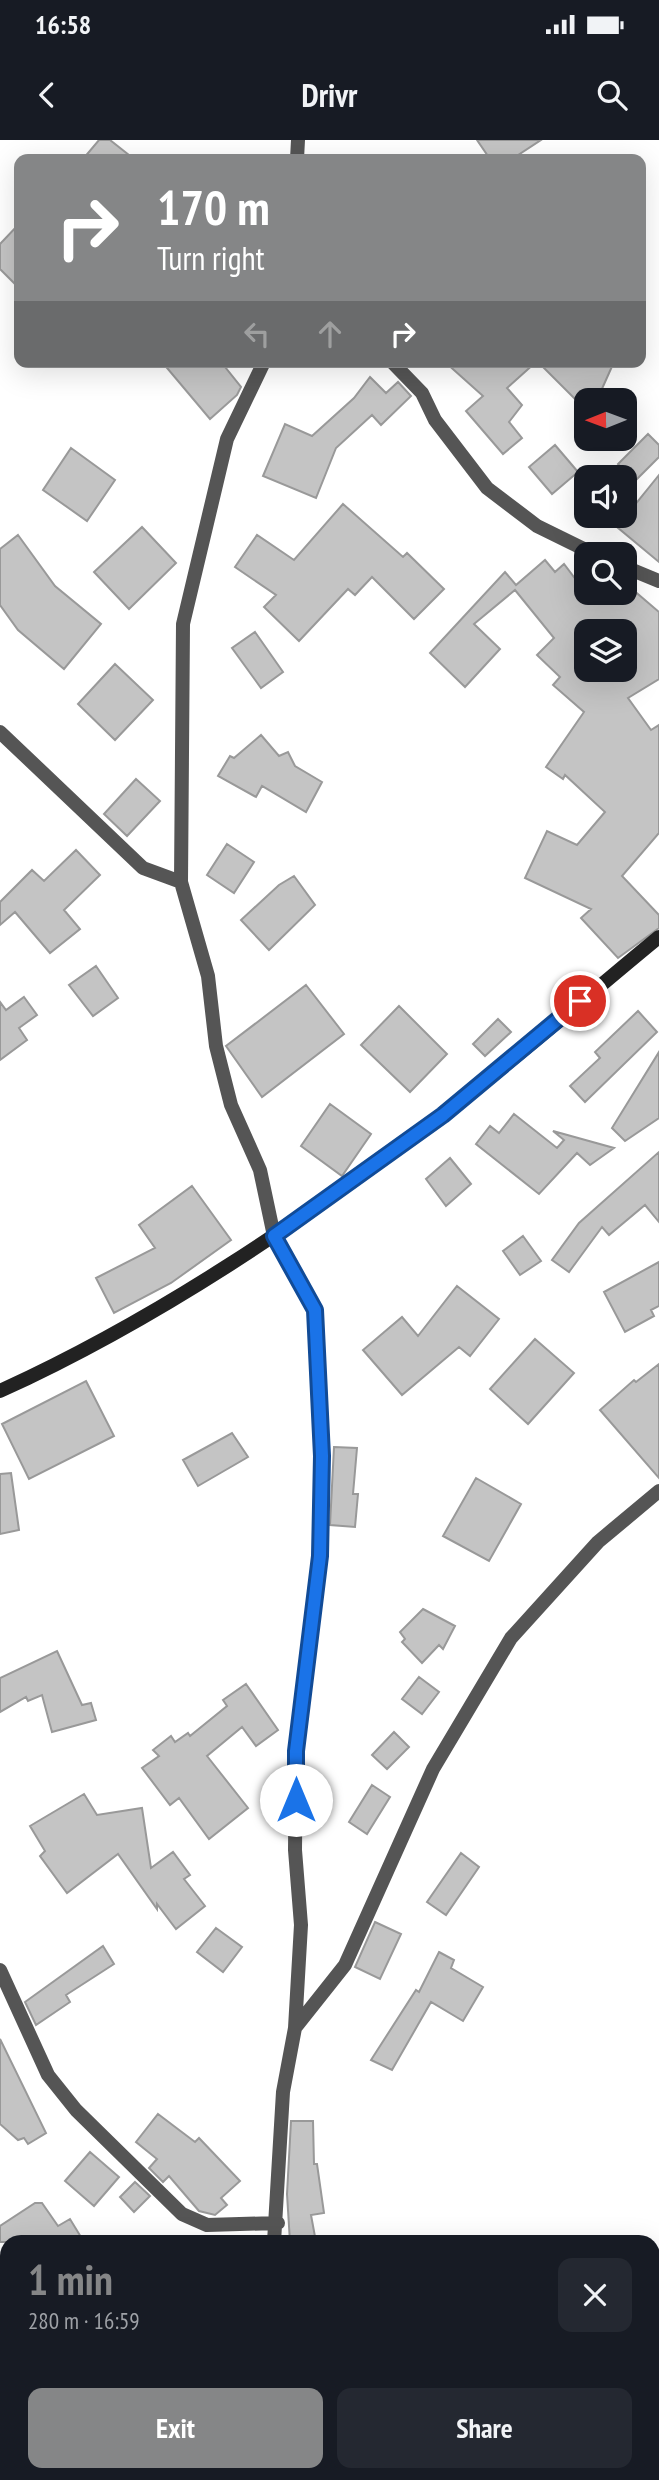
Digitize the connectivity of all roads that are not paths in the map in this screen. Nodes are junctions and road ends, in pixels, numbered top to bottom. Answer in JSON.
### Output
{"nodes":[{"id":1,"x":261,"y":368,"type":"edge"},
{"id":2,"x":398,"y":368,"type":"edge"},
{"id":3,"x":574,"y":544,"type":"edge"},
{"id":4,"x":637,"y":572,"type":"edge"},
{"id":5,"x":659,"y":581,"type":"edge"},
{"id":6,"x":0,"y":732,"type":"edge"},
{"id":7,"x":181,"y":882,"type":"junction"},
{"id":8,"x":659,"y":937,"type":"edge"},
{"id":9,"x":274,"y":1236,"type":"junction"},
{"id":10,"x":0,"y":1391,"type":"edge"},
{"id":11,"x":659,"y":1491,"type":"edge"},
{"id":12,"x":2,"y":1980,"type":"edge"},
{"id":13,"x":295,"y":2028,"type":"junction"},
{"id":14,"x":278,"y":2223,"type":"junction"},
{"id":15,"x":275,"y":2235,"type":"edge"}],
"edges":[{"from":1,"to":7,"type":"street"},
{"from":2,"to":3,"type":"street"},
{"from":4,"to":5,"type":"street"},
{"from":6,"to":7,"type":"street"},
{"from":7,"to":9,"type":"street"},
{"from":8,"to":9,"type":"main road"},
{"from":9,"to":10,"type":"main road"},
{"from":9,"to":13,"type":"street"},
{"from":11,"to":13,"type":"street"},
{"from":12,"to":14,"type":"street"},
{"from":13,"to":14,"type":"street"},
{"from":14,"to":15,"type":"street"}]}
